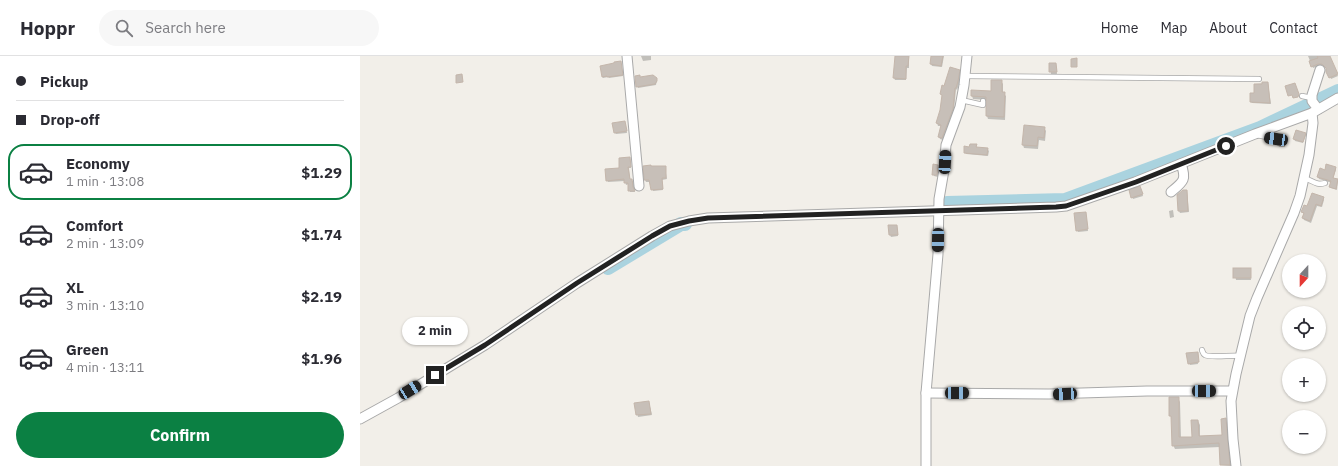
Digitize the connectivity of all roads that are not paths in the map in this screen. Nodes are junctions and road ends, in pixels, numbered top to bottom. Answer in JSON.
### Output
{"nodes":[{"id":1,"x":627,"y":56,"type":"edge"},
{"id":2,"x":967,"y":56,"type":"edge"},
{"id":3,"x":1320,"y":70,"type":"dead end"},
{"id":4,"x":965,"y":76,"type":"junction"},
{"id":5,"x":1259,"y":79,"type":"dead end"},
{"id":6,"x":1302,"y":96,"type":"dead end"},
{"id":7,"x":1338,"y":98,"type":"edge"},
{"id":8,"x":961,"y":100,"type":"junction"},
{"id":9,"x":984,"y":101,"type":"dead end"},
{"id":10,"x":1314,"y":105,"type":"junction"},
{"id":11,"x":1255,"y":134,"type":"junction"},
{"id":12,"x":1276,"y":139,"type":"dead end"},
{"id":13,"x":1181,"y":164,"type":"junction"},
{"id":14,"x":1304,"y":178,"type":"junction"},
{"id":15,"x":1325,"y":183,"type":"dead end"},
{"id":16,"x":639,"y":186,"type":"dead end"},
{"id":17,"x":1171,"y":192,"type":"dead end"},
{"id":18,"x":939,"y":211,"type":"junction"},
{"id":19,"x":1202,"y":350,"type":"dead end"},
{"id":20,"x":1240,"y":356,"type":"junction"},
{"id":21,"x":1232,"y":391,"type":"junction"},
{"id":22,"x":926,"y":393,"type":"junction"},
{"id":23,"x":360,"y":418,"type":"edge"},
{"id":24,"x":926,"y":466,"type":"edge"},
{"id":25,"x":1236,"y":466,"type":"edge"}],
"edges":[{"from":1,"to":16,"type":"street"},
{"from":2,"to":4,"type":"street"},
{"from":3,"to":10,"type":"street"},
{"from":4,"to":5,"type":"lane"},
{"from":4,"to":8,"type":"street"},
{"from":6,"to":10,"type":"lane"},
{"from":7,"to":10,"type":"street"},
{"from":8,"to":9,"type":"lane"},
{"from":8,"to":18,"type":"street"},
{"from":10,"to":11,"type":"street"},
{"from":10,"to":14,"type":"street"},
{"from":11,"to":12,"type":"lane"},
{"from":11,"to":13,"type":"street"},
{"from":13,"to":17,"type":"street"},
{"from":13,"to":18,"type":"street"},
{"from":14,"to":15,"type":"lane"},
{"from":14,"to":20,"type":"street"},
{"from":18,"to":22,"type":"street"},
{"from":18,"to":23,"type":"street"},
{"from":19,"to":20,"type":"lane"},
{"from":20,"to":21,"type":"street"},
{"from":21,"to":22,"type":"street"},
{"from":21,"to":25,"type":"street"},
{"from":22,"to":24,"type":"street"}]}
